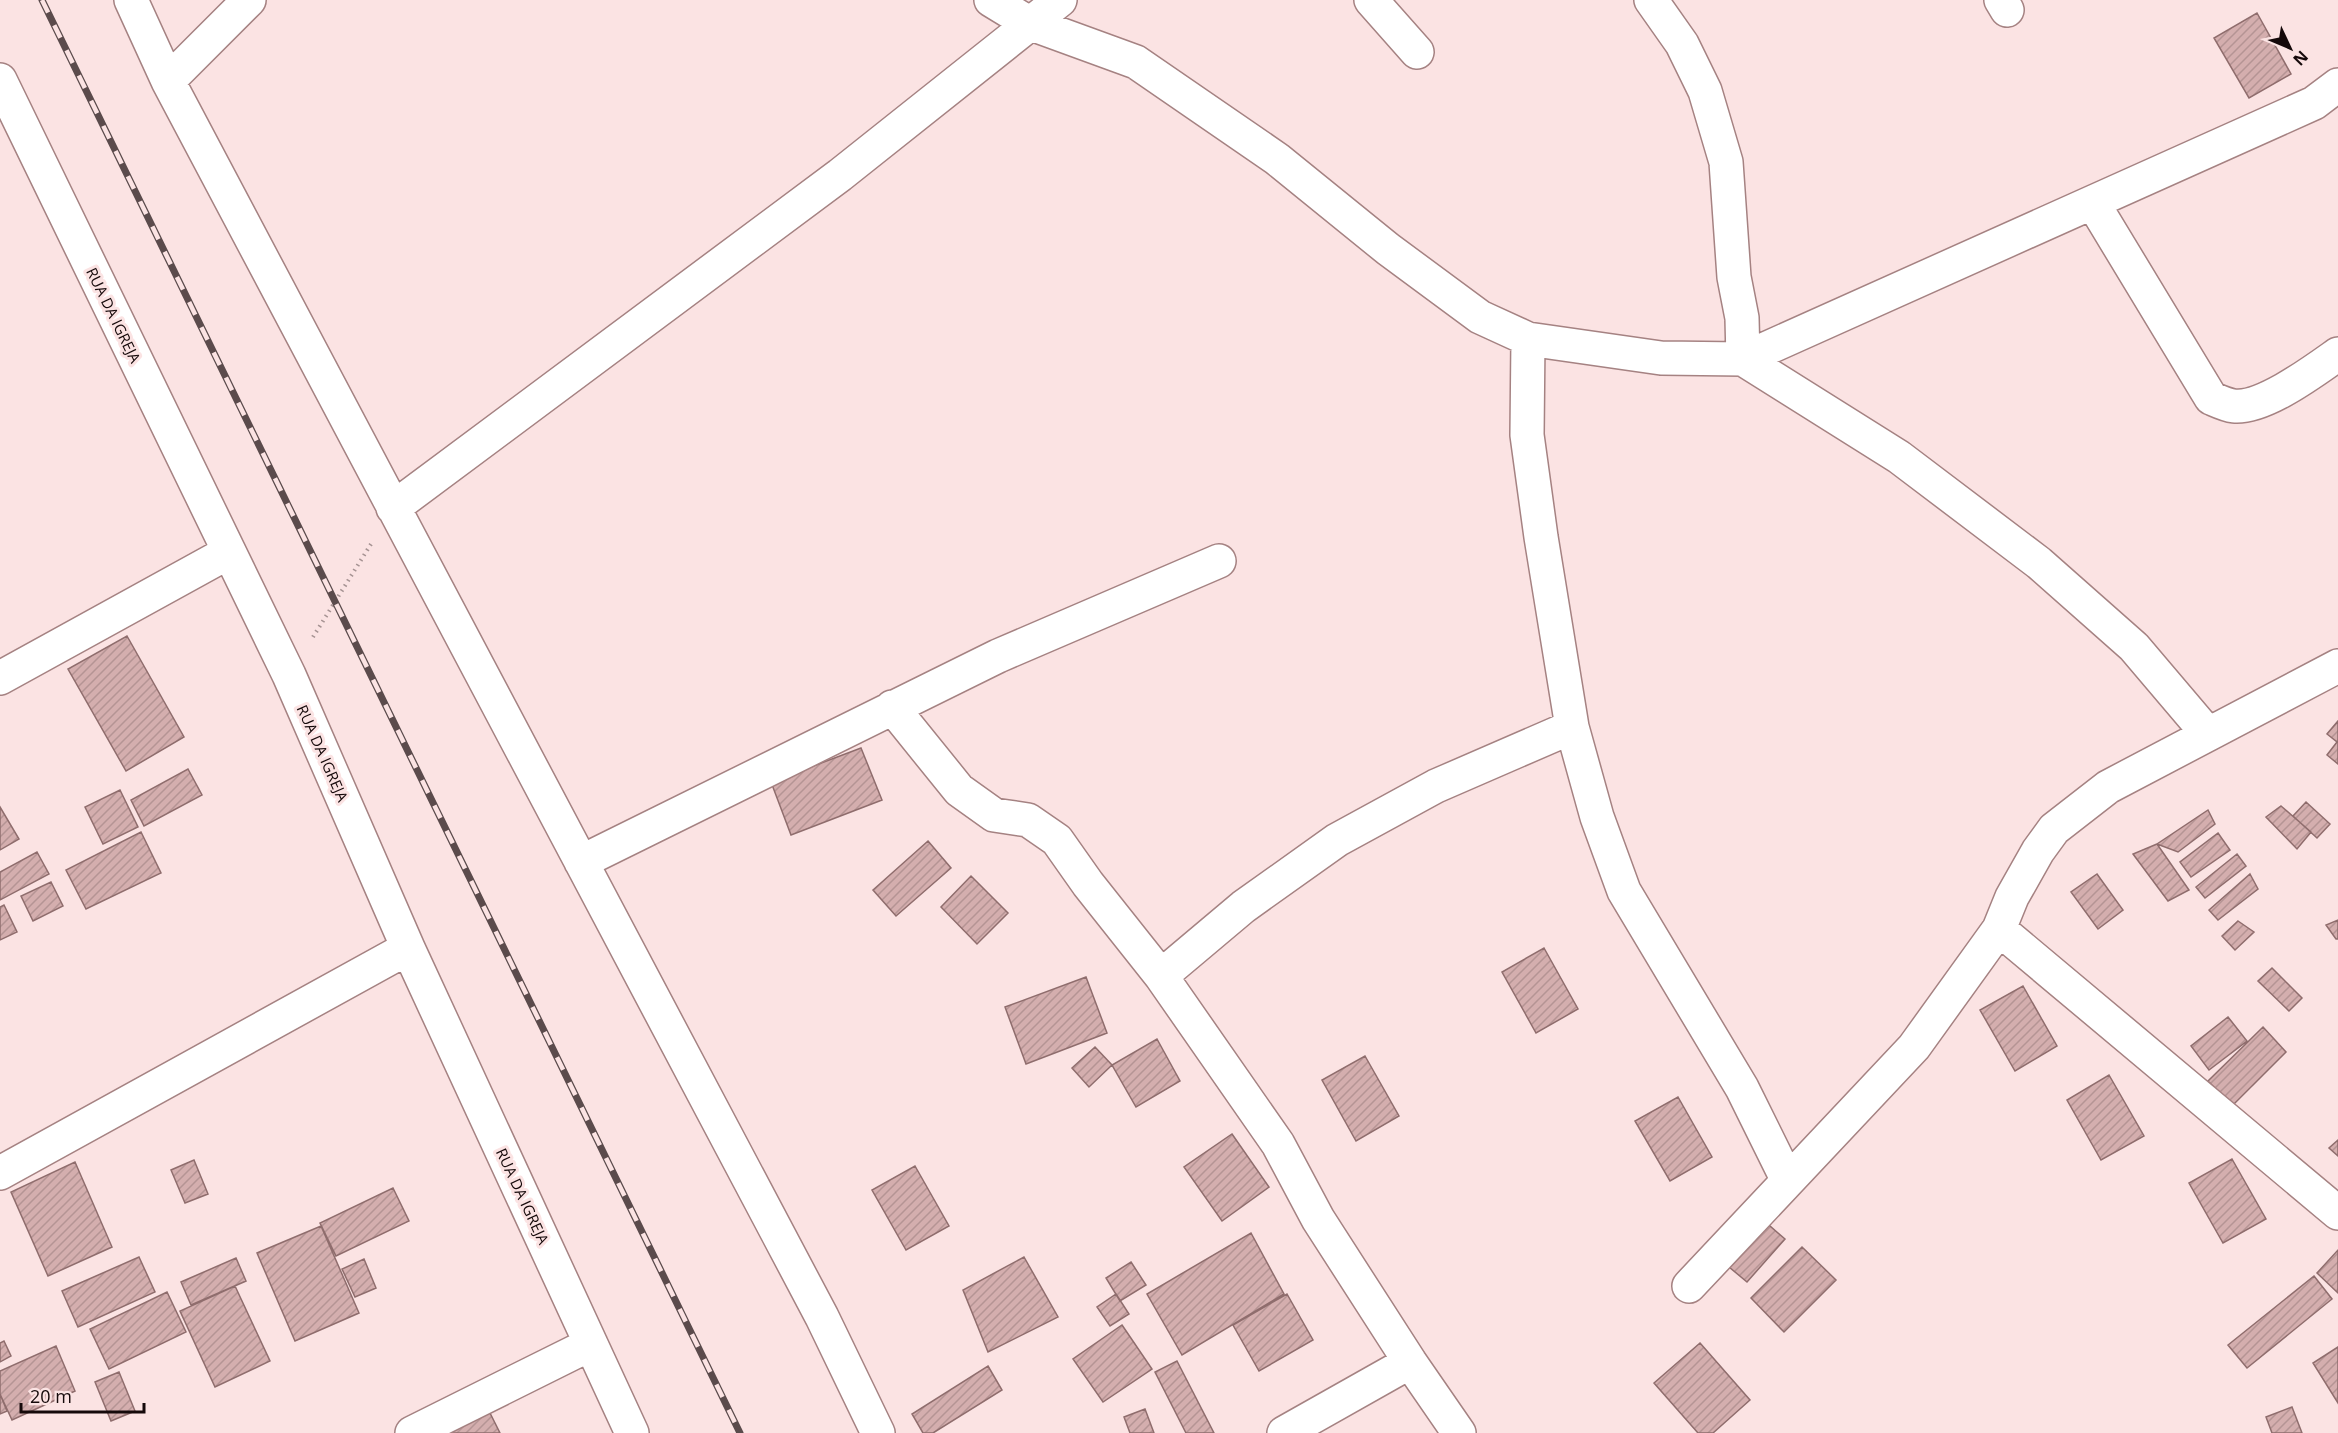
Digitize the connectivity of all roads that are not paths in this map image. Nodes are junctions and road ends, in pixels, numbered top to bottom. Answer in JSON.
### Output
{"nodes":[{"id":1,"x":131,"y":0,"type":"edge"},
{"id":2,"x":249,"y":0,"type":"edge"},
{"id":3,"x":990,"y":0,"type":"edge"},
{"id":4,"x":1060,"y":0,"type":"edge"},
{"id":5,"x":1371,"y":0,"type":"edge"},
{"id":6,"x":1651,"y":0,"type":"edge"},
{"id":7,"x":1029,"y":23,"type":"junction"},
{"id":8,"x":1417,"y":52,"type":"dead end"},
{"id":9,"x":0,"y":80,"type":"edge"},
{"id":10,"x":168,"y":81,"type":"junction"},
{"id":11,"x":2338,"y":85,"type":"edge"},
{"id":12,"x":2093,"y":202,"type":"junction"},
{"id":13,"x":1528,"y":339,"type":"junction"},
{"id":14,"x":2338,"y":354,"type":"edge"},
{"id":15,"x":1743,"y":359,"type":"junction"},
{"id":16,"x":393,"y":508,"type":"junction"},
{"id":17,"x":229,"y":552,"type":"junction"},
{"id":18,"x":1219,"y":561,"type":"dead end"},
{"id":19,"x":2338,"y":666,"type":"edge"},
{"id":20,"x":0,"y":678,"type":"edge"},
{"id":21,"x":892,"y":707,"type":"junction"},
{"id":22,"x":1572,"y":727,"type":"junction"},
{"id":23,"x":2207,"y":733,"type":"junction"},
{"id":24,"x":581,"y":862,"type":"junction"},
{"id":25,"x":1998,"y":929,"type":"junction"},
{"id":26,"x":408,"y":948,"type":"junction"},
{"id":27,"x":1161,"y":976,"type":"junction"},
{"id":28,"x":0,"y":1173,"type":"edge"},
{"id":29,"x":1787,"y":1179,"type":"junction"},
{"id":30,"x":2338,"y":1213,"type":"edge"},
{"id":31,"x":1689,"y":1286,"type":"dead end"},
{"id":32,"x":591,"y":1344,"type":"junction"},
{"id":33,"x":1410,"y":1362,"type":"junction"},
{"id":34,"x":412,"y":1433,"type":"edge"},
{"id":35,"x":632,"y":1433,"type":"edge"},
{"id":36,"x":878,"y":1433,"type":"edge"},
{"id":37,"x":1284,"y":1433,"type":"edge"},
{"id":38,"x":1459,"y":1433,"type":"edge"}],
"edges":[{"from":1,"to":10,"type":"street"},
{"from":2,"to":10,"type":"street"},
{"from":3,"to":7,"type":"street"},
{"from":4,"to":7,"type":"street"},
{"from":5,"to":8,"type":"street"},
{"from":6,"to":15,"type":"street"},
{"from":7,"to":13,"type":"street"},
{"from":7,"to":16,"type":"street"},
{"from":9,"to":17,"type":"street","name":"RUA DA IGREJA"},
{"from":10,"to":16,"type":"street"},
{"from":11,"to":12,"type":"street"},
{"from":12,"to":14,"type":"street"},
{"from":12,"to":15,"type":"street"},
{"from":13,"to":15,"type":"street"},
{"from":13,"to":22,"type":"street"},
{"from":15,"to":23,"type":"street"},
{"from":16,"to":24,"type":"street"},
{"from":17,"to":20,"type":"street"},
{"from":17,"to":26,"type":"street","name":"RUA DA IGREJA"},
{"from":18,"to":21,"type":"street"},
{"from":19,"to":23,"type":"street"},
{"from":21,"to":24,"type":"street"},
{"from":21,"to":27,"type":"street"},
{"from":22,"to":27,"type":"street"},
{"from":22,"to":29,"type":"street"},
{"from":23,"to":25,"type":"street"},
{"from":24,"to":36,"type":"street"},
{"from":25,"to":29,"type":"street"},
{"from":25,"to":30,"type":"street"},
{"from":26,"to":28,"type":"street"},
{"from":26,"to":32,"type":"street","name":"RUA DA IGREJA"},
{"from":27,"to":33,"type":"street"},
{"from":29,"to":31,"type":"street"},
{"from":32,"to":34,"type":"street"},
{"from":32,"to":35,"type":"street","name":"RUA DA IGREJA"},
{"from":33,"to":37,"type":"street"},
{"from":33,"to":38,"type":"street"}]}
